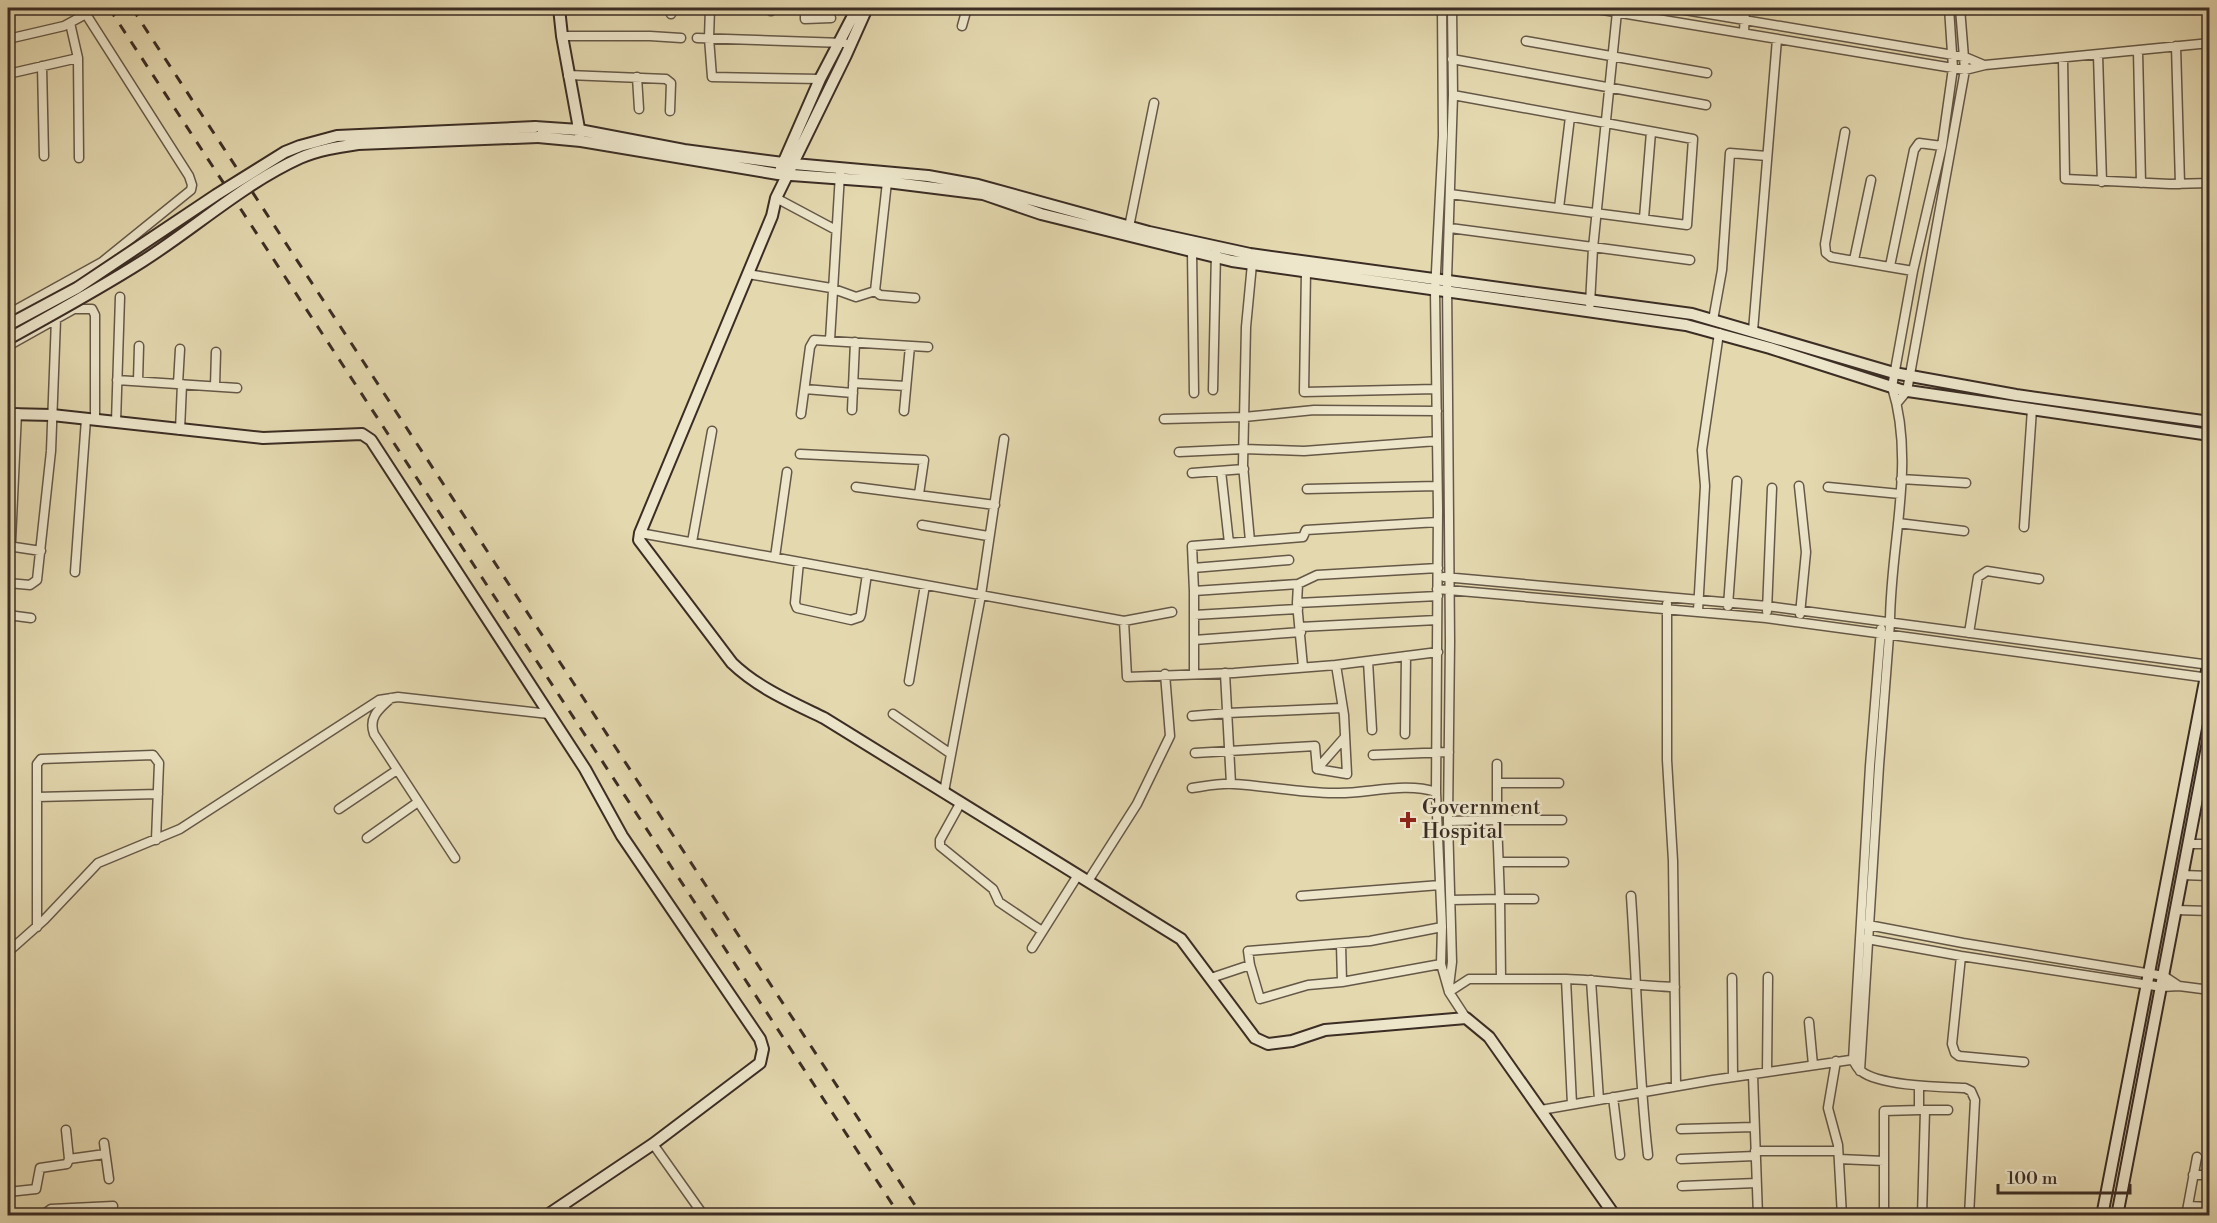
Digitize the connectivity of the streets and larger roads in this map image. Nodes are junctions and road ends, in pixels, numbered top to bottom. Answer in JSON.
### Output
{"nodes":[{"id":1,"x":559,"y":8,"type":"edge"},
{"id":2,"x":710,"y":8,"type":"edge"},
{"id":3,"x":805,"y":8,"type":"edge"},
{"id":4,"x":857,"y":8,"type":"edge"},
{"id":5,"x":867,"y":8,"type":"edge"},
{"id":6,"x":967,"y":8,"type":"edge"},
{"id":7,"x":1442,"y":8,"type":"edge"},
{"id":8,"x":1452,"y":8,"type":"edge"},
{"id":9,"x":1591,"y":8,"type":"edge"},
{"id":10,"x":1673,"y":8,"type":"edge"},
{"id":11,"x":1745,"y":8,"type":"edge"},
{"id":12,"x":1949,"y":8,"type":"edge"},
{"id":13,"x":1960,"y":8,"type":"edge"},
{"id":14,"x":85,"y":11,"type":"edge"},
{"id":15,"x":1617,"y":12,"type":"junction"},
{"id":16,"x":831,"y":18,"type":"dead end"},
{"id":17,"x":1744,"y":20,"type":"junction"},
{"id":18,"x":70,"y":23,"type":"junction"},
{"id":19,"x":963,"y":26,"type":"dead end"},
{"id":20,"x":1743,"y":33,"type":"junction"},
{"id":21,"x":562,"y":36,"type":"junction"},
{"id":22,"x":681,"y":38,"type":"dead end"},
{"id":23,"x":697,"y":38,"type":"dead end"},
{"id":24,"x":709,"y":38,"type":"junction"},
{"id":25,"x":8,"y":39,"type":"edge"},
{"id":26,"x":1777,"y":39,"type":"junction"},
{"id":27,"x":1526,"y":41,"type":"dead end"},
{"id":28,"x":845,"y":43,"type":"junction"},
{"id":29,"x":2210,"y":43,"type":"edge"},
{"id":30,"x":2176,"y":46,"type":"junction"},
{"id":31,"x":2138,"y":51,"type":"junction"},
{"id":32,"x":1953,"y":55,"type":"junction"},
{"id":33,"x":2098,"y":55,"type":"junction"},
{"id":34,"x":1612,"y":57,"type":"junction"},
{"id":35,"x":1965,"y":57,"type":"junction"},
{"id":36,"x":78,"y":58,"type":"junction"},
{"id":37,"x":1452,"y":59,"type":"junction"},
{"id":38,"x":2063,"y":59,"type":"junction"},
{"id":39,"x":1985,"y":65,"type":"junction"},
{"id":40,"x":42,"y":66,"type":"junction"},
{"id":41,"x":1953,"y":68,"type":"junction"},
{"id":42,"x":1965,"y":70,"type":"junction"},
{"id":43,"x":1707,"y":73,"type":"dead end"},
{"id":44,"x":8,"y":74,"type":"edge"},
{"id":45,"x":568,"y":75,"type":"junction"},
{"id":46,"x":637,"y":77,"type":"junction"},
{"id":47,"x":820,"y":79,"type":"junction"},
{"id":48,"x":1608,"y":89,"type":"junction"},
{"id":49,"x":1453,"y":95,"type":"junction"},
{"id":50,"x":1154,"y":103,"type":"dead end"},
{"id":51,"x":1706,"y":105,"type":"dead end"},
{"id":52,"x":639,"y":109,"type":"dead end"},
{"id":53,"x":670,"y":111,"type":"dead end"},
{"id":54,"x":1570,"y":117,"type":"junction"},
{"id":55,"x":1605,"y":124,"type":"junction"},
{"id":56,"x":579,"y":130,"type":"junction"},
{"id":57,"x":536,"y":132,"type":"junction"},
{"id":58,"x":1652,"y":132,"type":"junction"},
{"id":59,"x":1845,"y":132,"type":"dead end"},
{"id":60,"x":580,"y":141,"type":"junction"},
{"id":61,"x":1942,"y":146,"type":"junction"},
{"id":62,"x":44,"y":156,"type":"dead end"},
{"id":63,"x":1767,"y":156,"type":"junction"},
{"id":64,"x":79,"y":158,"type":"dead end"},
{"id":65,"x":786,"y":169,"type":"junction"},
{"id":66,"x":840,"y":173,"type":"junction"},
{"id":67,"x":1871,"y":180,"type":"dead end"},
{"id":68,"x":887,"y":182,"type":"junction"},
{"id":69,"x":2102,"y":182,"type":"junction"},
{"id":70,"x":2141,"y":183,"type":"junction"},
{"id":71,"x":2210,"y":183,"type":"edge"},
{"id":72,"x":2180,"y":184,"type":"junction"},
{"id":73,"x":1450,"y":194,"type":"junction"},
{"id":74,"x":778,"y":195,"type":"junction"},
{"id":75,"x":1559,"y":208,"type":"junction"},
{"id":76,"x":1597,"y":212,"type":"junction"},
{"id":77,"x":1644,"y":218,"type":"junction"},
{"id":78,"x":1129,"y":226,"type":"junction"},
{"id":79,"x":1450,"y":228,"type":"junction"},
{"id":80,"x":836,"y":231,"type":"junction"},
{"id":81,"x":1593,"y":248,"type":"junction"},
{"id":82,"x":1192,"y":252,"type":"junction"},
{"id":83,"x":1216,"y":252,"type":"junction"},
{"id":84,"x":1690,"y":260,"type":"dead end"},
{"id":85,"x":1854,"y":261,"type":"junction"},
{"id":86,"x":1252,"y":264,"type":"junction"},
{"id":87,"x":1890,"y":266,"type":"junction"},
{"id":88,"x":1913,"y":271,"type":"junction"},
{"id":89,"x":1306,"y":272,"type":"junction"},
{"id":90,"x":748,"y":274,"type":"junction"},
{"id":91,"x":1441,"y":278,"type":"junction"},
{"id":92,"x":831,"y":288,"type":"junction"},
{"id":93,"x":875,"y":291,"type":"junction"},
{"id":94,"x":1435,"y":291,"type":"junction"},
{"id":95,"x":1447,"y":291,"type":"junction"},
{"id":96,"x":120,"y":297,"type":"dead end"},
{"id":97,"x":915,"y":298,"type":"dead end"},
{"id":98,"x":1589,"y":305,"type":"junction"},
{"id":99,"x":8,"y":314,"type":"edge"},
{"id":100,"x":56,"y":319,"type":"junction"},
{"id":101,"x":1713,"y":320,"type":"junction"},
{"id":102,"x":8,"y":325,"type":"edge"},
{"id":103,"x":1753,"y":331,"type":"junction"},
{"id":104,"x":1719,"y":333,"type":"junction"},
{"id":105,"x":8,"y":339,"type":"edge"},
{"id":106,"x":830,"y":340,"type":"junction"},
{"id":107,"x":855,"y":342,"type":"junction"},
{"id":108,"x":8,"y":346,"type":"edge"},
{"id":109,"x":139,"y":346,"type":"dead end"},
{"id":110,"x":909,"y":346,"type":"junction"},
{"id":111,"x":928,"y":347,"type":"dead end"},
{"id":112,"x":180,"y":349,"type":"dead end"},
{"id":113,"x":216,"y":352,"type":"dead end"},
{"id":114,"x":1894,"y":373,"type":"junction"},
{"id":115,"x":1910,"y":376,"type":"junction"},
{"id":116,"x":117,"y":380,"type":"junction"},
{"id":117,"x":138,"y":381,"type":"junction"},
{"id":118,"x":853,"y":383,"type":"junction"},
{"id":119,"x":180,"y":384,"type":"junction"},
{"id":120,"x":215,"y":386,"type":"junction"},
{"id":121,"x":906,"y":386,"type":"junction"},
{"id":122,"x":1892,"y":387,"type":"junction"},
{"id":123,"x":237,"y":388,"type":"dead end"},
{"id":124,"x":805,"y":388,"type":"junction"},
{"id":125,"x":1436,"y":389,"type":"junction"},
{"id":126,"x":1213,"y":390,"type":"dead end"},
{"id":127,"x":1907,"y":391,"type":"junction"},
{"id":128,"x":853,"y":393,"type":"junction"},
{"id":129,"x":1194,"y":393,"type":"dead end"},
{"id":130,"x":1897,"y":404,"type":"junction"},
{"id":131,"x":2032,"y":409,"type":"junction"},
{"id":132,"x":852,"y":410,"type":"dead end"},
{"id":133,"x":904,"y":411,"type":"dead end"},
{"id":134,"x":1437,"y":411,"type":"junction"},
{"id":135,"x":12,"y":413,"type":"edge"},
{"id":136,"x":801,"y":414,"type":"dead end"},
{"id":137,"x":52,"y":415,"type":"junction"},
{"id":138,"x":1244,"y":417,"type":"junction"},
{"id":139,"x":90,"y":419,"type":"junction"},
{"id":140,"x":1164,"y":419,"type":"dead end"},
{"id":141,"x":116,"y":422,"type":"junction"},
{"id":142,"x":2210,"y":422,"type":"edge"},
{"id":143,"x":180,"y":430,"type":"junction"},
{"id":144,"x":712,"y":431,"type":"dead end"},
{"id":145,"x":2210,"y":435,"type":"edge"},
{"id":146,"x":1004,"y":439,"type":"dead end"},
{"id":147,"x":1437,"y":441,"type":"junction"},
{"id":148,"x":1244,"y":448,"type":"junction"},
{"id":149,"x":1179,"y":452,"type":"dead end"},
{"id":150,"x":800,"y":454,"type":"dead end"},
{"id":151,"x":1244,"y":469,"type":"junction"},
{"id":152,"x":1221,"y":471,"type":"junction"},
{"id":153,"x":787,"y":472,"type":"dead end"},
{"id":154,"x":1192,"y":473,"type":"dead end"},
{"id":155,"x":1900,"y":479,"type":"junction"},
{"id":156,"x":1737,"y":481,"type":"dead end"},
{"id":157,"x":1966,"y":483,"type":"dead end"},
{"id":158,"x":1437,"y":486,"type":"junction"},
{"id":159,"x":1799,"y":486,"type":"dead end"},
{"id":160,"x":856,"y":487,"type":"dead end"},
{"id":161,"x":1828,"y":487,"type":"dead end"},
{"id":162,"x":1772,"y":488,"type":"dead end"},
{"id":163,"x":1307,"y":489,"type":"dead end"},
{"id":164,"x":919,"y":494,"type":"junction"},
{"id":165,"x":1900,"y":494,"type":"junction"},
{"id":166,"x":995,"y":505,"type":"junction"},
{"id":167,"x":1438,"y":522,"type":"junction"},
{"id":168,"x":1898,"y":523,"type":"junction"},
{"id":169,"x":922,"y":525,"type":"dead end"},
{"id":170,"x":2025,"y":527,"type":"dead end"},
{"id":171,"x":1964,"y":531,"type":"dead end"},
{"id":172,"x":640,"y":533,"type":"junction"},
{"id":173,"x":988,"y":536,"type":"junction"},
{"id":174,"x":1250,"y":541,"type":"junction"},
{"id":175,"x":692,"y":542,"type":"junction"},
{"id":176,"x":1229,"y":543,"type":"junction"},
{"id":177,"x":8,"y":547,"type":"edge"},
{"id":178,"x":42,"y":551,"type":"junction"},
{"id":179,"x":775,"y":557,"type":"junction"},
{"id":180,"x":1289,"y":560,"type":"dead end"},
{"id":181,"x":799,"y":562,"type":"junction"},
{"id":182,"x":1193,"y":567,"type":"junction"},
{"id":183,"x":75,"y":572,"type":"dead end"},
{"id":184,"x":1438,"y":572,"type":"junction"},
{"id":185,"x":867,"y":574,"type":"junction"},
{"id":186,"x":1449,"y":578,"type":"junction"},
{"id":187,"x":2039,"y":579,"type":"dead end"},
{"id":188,"x":8,"y":583,"type":"edge"},
{"id":189,"x":1298,"y":584,"type":"junction"},
{"id":190,"x":925,"y":585,"type":"junction"},
{"id":191,"x":1194,"y":591,"type":"junction"},
{"id":192,"x":1450,"y":591,"type":"junction"},
{"id":193,"x":1437,"y":592,"type":"junction"},
{"id":194,"x":981,"y":595,"type":"junction"},
{"id":195,"x":1666,"y":596,"type":"junction"},
{"id":196,"x":1699,"y":598,"type":"junction"},
{"id":197,"x":1728,"y":602,"type":"junction"},
{"id":198,"x":1298,"y":606,"type":"junction"},
{"id":199,"x":1767,"y":606,"type":"junction"},
{"id":200,"x":1666,"y":608,"type":"junction"},
{"id":201,"x":1698,"y":611,"type":"junction"},
{"id":202,"x":1800,"y":611,"type":"junction"},
{"id":203,"x":1172,"y":612,"type":"dead end"},
{"id":204,"x":1727,"y":614,"type":"junction"},
{"id":205,"x":8,"y":615,"type":"edge"},
{"id":206,"x":1194,"y":615,"type":"junction"},
{"id":207,"x":31,"y":618,"type":"dead end"},
{"id":208,"x":1766,"y":618,"type":"junction"},
{"id":209,"x":1437,"y":620,"type":"junction"},
{"id":210,"x":1124,"y":621,"type":"junction"},
{"id":211,"x":1799,"y":622,"type":"junction"},
{"id":212,"x":1886,"y":622,"type":"junction"},
{"id":213,"x":1301,"y":629,"type":"junction"},
{"id":214,"x":1969,"y":633,"type":"junction"},
{"id":215,"x":1885,"y":634,"type":"junction"},
{"id":216,"x":1194,"y":640,"type":"junction"},
{"id":217,"x":1438,"y":652,"type":"junction"},
{"id":218,"x":1406,"y":656,"type":"junction"},
{"id":219,"x":1368,"y":661,"type":"junction"},
{"id":220,"x":2209,"y":662,"type":"edge"},
{"id":221,"x":1336,"y":665,"type":"junction"},
{"id":222,"x":1303,"y":668,"type":"junction"},
{"id":223,"x":1194,"y":673,"type":"junction"},
{"id":224,"x":1225,"y":673,"type":"junction"},
{"id":225,"x":1165,"y":674,"type":"junction"},
{"id":226,"x":2207,"y":678,"type":"edge"},
{"id":227,"x":909,"y":681,"type":"dead end"},
{"id":228,"x":392,"y":697,"type":"junction"},
{"id":229,"x":1342,"y":708,"type":"junction"},
{"id":230,"x":1227,"y":712,"type":"junction"},
{"id":231,"x":549,"y":714,"type":"junction"},
{"id":232,"x":893,"y":714,"type":"dead end"},
{"id":233,"x":1192,"y":716,"type":"dead end"},
{"id":234,"x":1372,"y":730,"type":"dead end"},
{"id":235,"x":2210,"y":731,"type":"edge"},
{"id":236,"x":1405,"y":734,"type":"dead end"},
{"id":237,"x":1345,"y":737,"type":"junction"},
{"id":238,"x":1228,"y":750,"type":"junction"},
{"id":239,"x":1436,"y":752,"type":"junction"},
{"id":240,"x":1449,"y":752,"type":"junction"},
{"id":241,"x":1195,"y":753,"type":"dead end"},
{"id":242,"x":951,"y":754,"type":"junction"},
{"id":243,"x":1373,"y":755,"type":"dead end"},
{"id":244,"x":1497,"y":764,"type":"dead end"},
{"id":245,"x":1317,"y":769,"type":"junction"},
{"id":246,"x":397,"y":770,"type":"junction"},
{"id":247,"x":1497,"y":783,"type":"junction"},
{"id":248,"x":1559,"y":783,"type":"dead end"},
{"id":249,"x":1231,"y":784,"type":"junction"},
{"id":250,"x":1192,"y":788,"type":"dead end"},
{"id":251,"x":944,"y":792,"type":"junction"},
{"id":252,"x":1436,"y":792,"type":"junction"},
{"id":253,"x":158,"y":794,"type":"junction"},
{"id":254,"x":37,"y":797,"type":"junction"},
{"id":255,"x":418,"y":802,"type":"junction"},
{"id":256,"x":961,"y":802,"type":"junction"},
{"id":257,"x":339,"y":809,"type":"dead end"},
{"id":258,"x":1497,"y":820,"type":"junction"},
{"id":259,"x":1562,"y":820,"type":"dead end"},
{"id":260,"x":1448,"y":821,"type":"junction"},
{"id":261,"x":367,"y":838,"type":"dead end"},
{"id":262,"x":156,"y":840,"type":"junction"},
{"id":263,"x":2188,"y":844,"type":"junction"},
{"id":264,"x":2210,"y":844,"type":"edge"},
{"id":265,"x":454,"y":858,"type":"dead end"},
{"id":266,"x":1499,"y":862,"type":"junction"},
{"id":267,"x":1563,"y":862,"type":"dead end"},
{"id":268,"x":1078,"y":875,"type":"junction"},
{"id":269,"x":2182,"y":875,"type":"junction"},
{"id":270,"x":2210,"y":876,"type":"edge"},
{"id":271,"x":1088,"y":881,"type":"junction"},
{"id":272,"x":1440,"y":885,"type":"junction"},
{"id":273,"x":1301,"y":896,"type":"dead end"},
{"id":274,"x":1631,"y":896,"type":"dead end"},
{"id":275,"x":1500,"y":899,"type":"junction"},
{"id":276,"x":1534,"y":899,"type":"dead end"},
{"id":277,"x":1450,"y":900,"type":"junction"},
{"id":278,"x":2176,"y":910,"type":"junction"},
{"id":279,"x":2210,"y":910,"type":"edge"},
{"id":280,"x":1864,"y":924,"type":"junction"},
{"id":281,"x":37,"y":927,"type":"junction"},
{"id":282,"x":1442,"y":927,"type":"junction"},
{"id":283,"x":1042,"y":931,"type":"junction"},
{"id":284,"x":1863,"y":938,"type":"junction"},
{"id":285,"x":1341,"y":944,"type":"junction"},
{"id":286,"x":1032,"y":948,"type":"dead end"},
{"id":287,"x":8,"y":952,"type":"edge"},
{"id":288,"x":1961,"y":956,"type":"junction"},
{"id":289,"x":1441,"y":964,"type":"junction"},
{"id":290,"x":1250,"y":965,"type":"junction"},
{"id":291,"x":2149,"y":973,"type":"junction"},
{"id":292,"x":2164,"y":976,"type":"junction"},
{"id":293,"x":1768,"y":977,"type":"dead end"},
{"id":294,"x":1211,"y":978,"type":"junction"},
{"id":295,"x":1502,"y":978,"type":"junction"},
{"id":296,"x":1732,"y":978,"type":"dead end"},
{"id":297,"x":1566,"y":979,"type":"junction"},
{"id":298,"x":1591,"y":980,"type":"junction"},
{"id":299,"x":1342,"y":982,"type":"junction"},
{"id":300,"x":2146,"y":985,"type":"junction"},
{"id":301,"x":1637,"y":986,"type":"junction"},
{"id":302,"x":2179,"y":986,"type":"junction"},
{"id":303,"x":1675,"y":987,"type":"junction"},
{"id":304,"x":2162,"y":987,"type":"junction"},
{"id":305,"x":2210,"y":990,"type":"edge"},
{"id":306,"x":1449,"y":992,"type":"junction"},
{"id":307,"x":1466,"y":1018,"type":"junction"},
{"id":308,"x":1809,"y":1022,"type":"dead end"},
{"id":309,"x":1857,"y":1059,"type":"junction"},
{"id":310,"x":1836,"y":1061,"type":"junction"},
{"id":311,"x":2024,"y":1062,"type":"dead end"},
{"id":312,"x":1813,"y":1065,"type":"junction"},
{"id":313,"x":1767,"y":1072,"type":"junction"},
{"id":314,"x":1753,"y":1075,"type":"junction"},
{"id":315,"x":1733,"y":1077,"type":"junction"},
{"id":316,"x":1677,"y":1086,"type":"junction"},
{"id":317,"x":1919,"y":1086,"type":"junction"},
{"id":318,"x":1641,"y":1092,"type":"junction"},
{"id":319,"x":1613,"y":1097,"type":"junction"},
{"id":320,"x":1599,"y":1100,"type":"junction"},
{"id":321,"x":1572,"y":1104,"type":"junction"},
{"id":322,"x":1541,"y":1110,"type":"junction"},
{"id":323,"x":1922,"y":1110,"type":"junction"},
{"id":324,"x":1948,"y":1110,"type":"dead end"},
{"id":325,"x":1755,"y":1126,"type":"junction"},
{"id":326,"x":1682,"y":1129,"type":"dead end"},
{"id":327,"x":66,"y":1130,"type":"dead end"},
{"id":328,"x":104,"y":1143,"type":"dead end"},
{"id":329,"x":652,"y":1144,"type":"junction"},
{"id":330,"x":1755,"y":1153,"type":"junction"},
{"id":331,"x":105,"y":1154,"type":"junction"},
{"id":332,"x":1620,"y":1155,"type":"dead end"},
{"id":333,"x":1648,"y":1155,"type":"dead end"},
{"id":334,"x":1839,"y":1155,"type":"junction"},
{"id":335,"x":2197,"y":1157,"type":"dead end"},
{"id":336,"x":69,"y":1159,"type":"junction"},
{"id":337,"x":1680,"y":1159,"type":"dead end"},
{"id":338,"x":1884,"y":1161,"type":"junction"},
{"id":339,"x":2193,"y":1175,"type":"junction"},
{"id":340,"x":2210,"y":1175,"type":"edge"},
{"id":341,"x":109,"y":1179,"type":"dead end"},
{"id":342,"x":1756,"y":1183,"type":"junction"},
{"id":343,"x":1683,"y":1186,"type":"dead end"},
{"id":344,"x":8,"y":1192,"type":"edge"},
{"id":345,"x":563,"y":1205,"type":"junction"},
{"id":346,"x":113,"y":1206,"type":"dead end"},
{"id":347,"x":2210,"y":1207,"type":"edge"},
{"id":348,"x":2187,"y":1211,"type":"edge"},
{"id":349,"x":47,"y":1215,"type":"edge"},
{"id":350,"x":546,"y":1215,"type":"edge"},
{"id":351,"x":570,"y":1215,"type":"edge"},
{"id":352,"x":704,"y":1215,"type":"edge"},
{"id":353,"x":1614,"y":1215,"type":"edge"},
{"id":354,"x":1758,"y":1215,"type":"edge"},
{"id":355,"x":1842,"y":1215,"type":"edge"},
{"id":356,"x":1884,"y":1215,"type":"edge"},
{"id":357,"x":1922,"y":1215,"type":"edge"},
{"id":358,"x":1969,"y":1215,"type":"edge"},
{"id":359,"x":2102,"y":1215,"type":"edge"},
{"id":360,"x":2117,"y":1215,"type":"edge"}],
"edges":[{"from":1,"to":21,"type":"street"},
{"from":2,"to":24,"type":"street"},
{"from":3,"to":16,"type":"street"},
{"from":4,"to":28,"type":"street"},
{"from":5,"to":28,"type":"street"},
{"from":6,"to":19,"type":"street"},
{"from":7,"to":91,"type":"street"},
{"from":8,"to":37,"type":"street"},
{"from":9,"to":15,"type":"street"},
{"from":10,"to":17,"type":"street"},
{"from":11,"to":17,"type":"street"},
{"from":12,"to":32,"type":"street"},
{"from":13,"to":35,"type":"street"},
{"from":14,"to":18,"type":"street"},
{"from":14,"to":99,"type":"street"},
{"from":15,"to":20,"type":"street"},
{"from":15,"to":34,"type":"street"},
{"from":17,"to":20,"type":"street"},
{"from":17,"to":32,"type":"street"},
{"from":18,"to":25,"type":"street"},
{"from":18,"to":36,"type":"street"},
{"from":20,"to":26,"type":"street"},
{"from":21,"to":22,"type":"street"},
{"from":21,"to":45,"type":"street"},
{"from":23,"to":24,"type":"street"},
{"from":24,"to":28,"type":"street"},
{"from":24,"to":47,"type":"street"},
{"from":26,"to":41,"type":"street"},
{"from":26,"to":63,"type":"street"},
{"from":27,"to":34,"type":"street"},
{"from":28,"to":47,"type":"street"},
{"from":28,"to":65,"type":"street"},
{"from":29,"to":30,"type":"street"},
{"from":30,"to":31,"type":"street"},
{"from":30,"to":72,"type":"street"},
{"from":31,"to":33,"type":"street"},
{"from":31,"to":70,"type":"street"},
{"from":32,"to":35,"type":"street"},
{"from":32,"to":41,"type":"street"},
{"from":33,"to":38,"type":"street"},
{"from":33,"to":69,"type":"street"},
{"from":34,"to":43,"type":"street"},
{"from":34,"to":48,"type":"street"},
{"from":35,"to":39,"type":"street"},
{"from":35,"to":42,"type":"street"},
{"from":36,"to":40,"type":"street"},
{"from":36,"to":64,"type":"street"},
{"from":37,"to":48,"type":"street"},
{"from":37,"to":49,"type":"street"},
{"from":38,"to":39,"type":"street"},
{"from":38,"to":69,"type":"street"},
{"from":39,"to":42,"type":"street"},
{"from":40,"to":44,"type":"street"},
{"from":40,"to":62,"type":"street"},
{"from":41,"to":42,"type":"street"},
{"from":41,"to":61,"type":"street"},
{"from":42,"to":115,"type":"street"},
{"from":45,"to":46,"type":"street"},
{"from":45,"to":56,"type":"street"},
{"from":46,"to":52,"type":"street"},
{"from":46,"to":53,"type":"street"},
{"from":47,"to":65,"type":"street"},
{"from":48,"to":51,"type":"street"},
{"from":48,"to":55,"type":"street"},
{"from":49,"to":54,"type":"street"},
{"from":49,"to":73,"type":"street"},
{"from":50,"to":78,"type":"street"},
{"from":54,"to":55,"type":"street"},
{"from":54,"to":75,"type":"street"},
{"from":55,"to":58,"type":"street"},
{"from":55,"to":76,"type":"street"},
{"from":56,"to":57,"type":"street"},
{"from":56,"to":60,"type":"street"},
{"from":56,"to":65,"type":"street"},
{"from":57,"to":60,"type":"street"},
{"from":57,"to":102,"type":"street","bridge":true},
{"from":57,"to":105,"type":"street","bridge":true},
{"from":58,"to":77,"type":"street"},
{"from":58,"to":77,"type":"street"},
{"from":59,"to":85,"type":"street"},
{"from":60,"to":65,"type":"street"},
{"from":61,"to":87,"type":"street"},
{"from":61,"to":88,"type":"street"},
{"from":63,"to":101,"type":"street"},
{"from":63,"to":103,"type":"street"},
{"from":65,"to":66,"type":"street"},
{"from":65,"to":74,"type":"street"},
{"from":66,"to":68,"type":"street"},
{"from":66,"to":78,"type":"street"},
{"from":66,"to":80,"type":"street"},
{"from":67,"to":85,"type":"street"},
{"from":68,"to":82,"type":"street"},
{"from":68,"to":93,"type":"street"},
{"from":69,"to":70,"type":"street"},
{"from":70,"to":72,"type":"street"},
{"from":71,"to":72,"type":"street"},
{"from":73,"to":75,"type":"street"},
{"from":73,"to":79,"type":"street"},
{"from":74,"to":80,"type":"street"},
{"from":74,"to":90,"type":"street"},
{"from":75,"to":76,"type":"street"},
{"from":76,"to":77,"type":"street"},
{"from":76,"to":81,"type":"street"},
{"from":78,"to":83,"type":"street"},
{"from":79,"to":81,"type":"street"},
{"from":79,"to":91,"type":"street"},
{"from":80,"to":92,"type":"street"},
{"from":81,"to":84,"type":"street"},
{"from":81,"to":98,"type":"street"},
{"from":82,"to":83,"type":"street"},
{"from":82,"to":129,"type":"street"},
{"from":83,"to":86,"type":"street"},
{"from":83,"to":91,"type":"street"},
{"from":83,"to":126,"type":"street"},
{"from":85,"to":87,"type":"street"},
{"from":86,"to":89,"type":"street"},
{"from":86,"to":138,"type":"street"},
{"from":87,"to":88,"type":"street"},
{"from":88,"to":114,"type":"street"},
{"from":89,"to":94,"type":"street"},
{"from":89,"to":125,"type":"street"},
{"from":90,"to":92,"type":"street"},
{"from":90,"to":172,"type":"street"},
{"from":91,"to":94,"type":"street"},
{"from":91,"to":95,"type":"street"},
{"from":91,"to":98,"type":"street"},
{"from":92,"to":93,"type":"street"},
{"from":92,"to":106,"type":"street"},
{"from":93,"to":97,"type":"street"},
{"from":94,"to":95,"type":"street"},
{"from":94,"to":125,"type":"street"},
{"from":95,"to":98,"type":"street"},
{"from":95,"to":186,"type":"street"},
{"from":96,"to":116,"type":"street"},
{"from":98,"to":101,"type":"street"},
{"from":98,"to":104,"type":"street"},
{"from":100,"to":108,"type":"street"},
{"from":100,"to":137,"type":"street"},
{"from":100,"to":139,"type":"street"},
{"from":101,"to":103,"type":"street"},
{"from":103,"to":114,"type":"street"},
{"from":104,"to":122,"type":"street"},
{"from":104,"to":196,"type":"street"},
{"from":106,"to":107,"type":"street"},
{"from":106,"to":124,"type":"street"},
{"from":107,"to":110,"type":"street"},
{"from":107,"to":118,"type":"street"},
{"from":109,"to":117,"type":"street"},
{"from":110,"to":111,"type":"street"},
{"from":110,"to":121,"type":"street"},
{"from":112,"to":119,"type":"street"},
{"from":113,"to":120,"type":"street"},
{"from":114,"to":115,"type":"street"},
{"from":114,"to":122,"type":"street"},
{"from":115,"to":127,"type":"street"},
{"from":115,"to":142,"type":"street"},
{"from":116,"to":117,"type":"street"},
{"from":116,"to":141,"type":"street"},
{"from":117,"to":119,"type":"street"},
{"from":118,"to":121,"type":"street"},
{"from":118,"to":128,"type":"street"},
{"from":119,"to":120,"type":"street"},
{"from":119,"to":143,"type":"street"},
{"from":120,"to":123,"type":"street"},
{"from":121,"to":133,"type":"street"},
{"from":122,"to":127,"type":"street"},
{"from":122,"to":130,"type":"street"},
{"from":124,"to":128,"type":"street"},
{"from":124,"to":136,"type":"street"},
{"from":125,"to":134,"type":"street"},
{"from":127,"to":130,"type":"street"},
{"from":127,"to":131,"type":"street"},
{"from":128,"to":132,"type":"street"},
{"from":130,"to":155,"type":"street"},
{"from":131,"to":145,"type":"street"},
{"from":131,"to":170,"type":"street"},
{"from":134,"to":138,"type":"street"},
{"from":134,"to":147,"type":"street"},
{"from":135,"to":137,"type":"street"},
{"from":135,"to":177,"type":"street"},
{"from":137,"to":139,"type":"street"},
{"from":137,"to":178,"type":"street"},
{"from":138,"to":140,"type":"street"},
{"from":138,"to":148,"type":"street"},
{"from":139,"to":141,"type":"street"},
{"from":139,"to":183,"type":"street"},
{"from":141,"to":143,"type":"street"},
{"from":143,"to":231,"type":"street"},
{"from":144,"to":175,"type":"street"},
{"from":146,"to":166,"type":"street"},
{"from":147,"to":148,"type":"street"},
{"from":147,"to":158,"type":"street"},
{"from":148,"to":149,"type":"street"},
{"from":148,"to":151,"type":"street"},
{"from":150,"to":164,"type":"street"},
{"from":151,"to":152,"type":"street"},
{"from":151,"to":174,"type":"street"},
{"from":152,"to":154,"type":"street"},
{"from":152,"to":176,"type":"street"},
{"from":153,"to":179,"type":"street"},
{"from":155,"to":157,"type":"street"},
{"from":155,"to":165,"type":"street"},
{"from":156,"to":197,"type":"street"},
{"from":158,"to":163,"type":"street"},
{"from":158,"to":167,"type":"street"},
{"from":159,"to":202,"type":"street"},
{"from":160,"to":164,"type":"street"},
{"from":161,"to":165,"type":"street"},
{"from":162,"to":199,"type":"street"},
{"from":164,"to":166,"type":"street"},
{"from":165,"to":168,"type":"street"},
{"from":166,"to":173,"type":"street"},
{"from":167,"to":174,"type":"street"},
{"from":167,"to":184,"type":"street"},
{"from":168,"to":171,"type":"street"},
{"from":168,"to":212,"type":"street"},
{"from":169,"to":173,"type":"street"},
{"from":172,"to":175,"type":"street"},
{"from":172,"to":251,"type":"street"},
{"from":173,"to":194,"type":"street"},
{"from":174,"to":176,"type":"street"},
{"from":175,"to":179,"type":"street"},
{"from":176,"to":182,"type":"street"},
{"from":177,"to":178,"type":"street"},
{"from":178,"to":188,"type":"street"},
{"from":179,"to":181,"type":"street"},
{"from":180,"to":182,"type":"street"},
{"from":181,"to":185,"type":"street"},
{"from":181,"to":185,"type":"street"},
{"from":182,"to":191,"type":"street"},
{"from":184,"to":186,"type":"street"},
{"from":184,"to":189,"type":"street"},
{"from":184,"to":193,"type":"street"},
{"from":185,"to":190,"type":"street"},
{"from":186,"to":192,"type":"street"},
{"from":186,"to":195,"type":"street"},
{"from":187,"to":214,"type":"street"},
{"from":189,"to":191,"type":"street"},
{"from":189,"to":198,"type":"street"},
{"from":190,"to":194,"type":"street"},
{"from":190,"to":227,"type":"street"},
{"from":191,"to":206,"type":"street"},
{"from":192,"to":193,"type":"street"},
{"from":192,"to":200,"type":"street"},
{"from":192,"to":240,"type":"street"},
{"from":193,"to":198,"type":"street"},
{"from":193,"to":209,"type":"street"},
{"from":194,"to":210,"type":"street"},
{"from":194,"to":242,"type":"street"},
{"from":195,"to":196,"type":"street"},
{"from":195,"to":200,"type":"street"},
{"from":196,"to":197,"type":"street"},
{"from":196,"to":201,"type":"street"},
{"from":197,"to":199,"type":"street"},
{"from":197,"to":204,"type":"street"},
{"from":198,"to":206,"type":"street"},
{"from":198,"to":213,"type":"street"},
{"from":199,"to":202,"type":"street"},
{"from":199,"to":208,"type":"street"},
{"from":200,"to":201,"type":"street"},
{"from":200,"to":303,"type":"street"},
{"from":201,"to":204,"type":"street"},
{"from":202,"to":211,"type":"street"},
{"from":202,"to":212,"type":"street"},
{"from":203,"to":210,"type":"street"},
{"from":204,"to":208,"type":"street"},
{"from":205,"to":207,"type":"street"},
{"from":206,"to":216,"type":"street"},
{"from":208,"to":211,"type":"street"},
{"from":209,"to":213,"type":"street"},
{"from":209,"to":217,"type":"street"},
{"from":210,"to":225,"type":"street"},
{"from":211,"to":215,"type":"street"},
{"from":212,"to":214,"type":"street"},
{"from":212,"to":215,"type":"street"},
{"from":213,"to":216,"type":"street"},
{"from":213,"to":222,"type":"street"},
{"from":214,"to":220,"type":"street"},
{"from":215,"to":226,"type":"street"},
{"from":215,"to":280,"type":"street"},
{"from":216,"to":223,"type":"street"},
{"from":217,"to":218,"type":"street"},
{"from":217,"to":239,"type":"street"},
{"from":218,"to":219,"type":"street"},
{"from":218,"to":236,"type":"street"},
{"from":219,"to":221,"type":"street"},
{"from":219,"to":234,"type":"street"},
{"from":220,"to":226,"type":"street"},
{"from":221,"to":222,"type":"street"},
{"from":221,"to":229,"type":"street"},
{"from":222,"to":224,"type":"street"},
{"from":223,"to":224,"type":"street"},
{"from":223,"to":225,"type":"street"},
{"from":224,"to":230,"type":"street"},
{"from":225,"to":271,"type":"street"},
{"from":226,"to":291,"type":"street"},
{"from":228,"to":231,"type":"street"},
{"from":228,"to":246,"type":"street"},
{"from":228,"to":262,"type":"street"},
{"from":229,"to":230,"type":"street"},
{"from":229,"to":237,"type":"street"},
{"from":230,"to":233,"type":"street"},
{"from":230,"to":238,"type":"street"},
{"from":231,"to":329,"type":"street"},
{"from":232,"to":242,"type":"street"},
{"from":235,"to":263,"type":"street"},
{"from":237,"to":245,"type":"street"},
{"from":237,"to":245,"type":"street"},
{"from":238,"to":241,"type":"street"},
{"from":238,"to":245,"type":"street"},
{"from":238,"to":249,"type":"street"},
{"from":239,"to":240,"type":"street"},
{"from":239,"to":243,"type":"street"},
{"from":239,"to":252,"type":"street"},
{"from":240,"to":260,"type":"street"},
{"from":242,"to":251,"type":"street"},
{"from":244,"to":247,"type":"street"},
{"from":246,"to":255,"type":"street"},
{"from":246,"to":257,"type":"street"},
{"from":247,"to":248,"type":"street"},
{"from":247,"to":258,"type":"street"},
{"from":249,"to":250,"type":"street"},
{"from":249,"to":252,"type":"street"},
{"from":251,"to":256,"type":"street"},
{"from":252,"to":272,"type":"street"},
{"from":253,"to":254,"type":"street"},
{"from":253,"to":254,"type":"street"},
{"from":253,"to":262,"type":"street"},
{"from":254,"to":281,"type":"street"},
{"from":255,"to":261,"type":"street"},
{"from":255,"to":265,"type":"street"},
{"from":256,"to":268,"type":"street"},
{"from":256,"to":283,"type":"street"},
{"from":258,"to":259,"type":"street"},
{"from":258,"to":260,"type":"street"},
{"from":258,"to":266,"type":"street"},
{"from":260,"to":277,"type":"street"},
{"from":262,"to":281,"type":"street"},
{"from":263,"to":264,"type":"street"},
{"from":263,"to":269,"type":"street"},
{"from":266,"to":267,"type":"street"},
{"from":266,"to":275,"type":"street"},
{"from":268,"to":271,"type":"street"},
{"from":268,"to":283,"type":"street"},
{"from":269,"to":270,"type":"street"},
{"from":269,"to":278,"type":"street"},
{"from":271,"to":294,"type":"street"},
{"from":272,"to":273,"type":"street"},
{"from":272,"to":282,"type":"street"},
{"from":274,"to":301,"type":"street"},
{"from":275,"to":276,"type":"street"},
{"from":275,"to":277,"type":"street"},
{"from":275,"to":295,"type":"street"},
{"from":277,"to":306,"type":"street"},
{"from":278,"to":279,"type":"street"},
{"from":278,"to":292,"type":"street"},
{"from":280,"to":284,"type":"street"},
{"from":280,"to":291,"type":"street"},
{"from":281,"to":287,"type":"street"},
{"from":282,"to":285,"type":"street"},
{"from":282,"to":289,"type":"street"},
{"from":283,"to":286,"type":"street"},
{"from":284,"to":288,"type":"street"},
{"from":284,"to":309,"type":"street"},
{"from":285,"to":290,"type":"street"},
{"from":285,"to":299,"type":"street"},
{"from":288,"to":300,"type":"street"},
{"from":288,"to":311,"type":"street"},
{"from":289,"to":299,"type":"street"},
{"from":289,"to":306,"type":"street"},
{"from":290,"to":294,"type":"street"},
{"from":290,"to":299,"type":"street"},
{"from":291,"to":292,"type":"street"},
{"from":291,"to":300,"type":"street"},
{"from":292,"to":302,"type":"street"},
{"from":292,"to":304,"type":"street"},
{"from":293,"to":313,"type":"street"},
{"from":294,"to":307,"type":"street"},
{"from":295,"to":297,"type":"street"},
{"from":295,"to":306,"type":"street"},
{"from":296,"to":315,"type":"street"},
{"from":297,"to":298,"type":"street"},
{"from":297,"to":321,"type":"street"},
{"from":298,"to":301,"type":"street"},
{"from":298,"to":320,"type":"street"},
{"from":300,"to":304,"type":"street"},
{"from":300,"to":359,"type":"street"},
{"from":301,"to":303,"type":"street"},
{"from":301,"to":318,"type":"street"},
{"from":302,"to":304,"type":"street"},
{"from":302,"to":305,"type":"street"},
{"from":303,"to":316,"type":"street"},
{"from":304,"to":360,"type":"street"},
{"from":306,"to":307,"type":"street"},
{"from":307,"to":322,"type":"street"},
{"from":308,"to":312,"type":"street"},
{"from":309,"to":310,"type":"street"},
{"from":309,"to":317,"type":"street"},
{"from":310,"to":312,"type":"street"},
{"from":310,"to":334,"type":"street"},
{"from":312,"to":313,"type":"street"},
{"from":313,"to":314,"type":"street"},
{"from":314,"to":315,"type":"street"},
{"from":314,"to":325,"type":"street"},
{"from":315,"to":316,"type":"street"},
{"from":316,"to":318,"type":"street"},
{"from":317,"to":323,"type":"street"},
{"from":317,"to":358,"type":"street"},
{"from":318,"to":319,"type":"street"},
{"from":318,"to":333,"type":"street"},
{"from":319,"to":320,"type":"street"},
{"from":319,"to":332,"type":"street"},
{"from":320,"to":321,"type":"street"},
{"from":321,"to":322,"type":"street"},
{"from":322,"to":353,"type":"street"},
{"from":323,"to":324,"type":"street"},
{"from":323,"to":338,"type":"street"},
{"from":323,"to":357,"type":"street"},
{"from":325,"to":326,"type":"street"},
{"from":325,"to":330,"type":"street"},
{"from":327,"to":336,"type":"street"},
{"from":328,"to":331,"type":"street"},
{"from":329,"to":345,"type":"street"},
{"from":329,"to":352,"type":"street"},
{"from":330,"to":334,"type":"street"},
{"from":330,"to":337,"type":"street"},
{"from":330,"to":342,"type":"street"},
{"from":331,"to":336,"type":"street"},
{"from":331,"to":341,"type":"street"},
{"from":334,"to":338,"type":"street"},
{"from":334,"to":355,"type":"street"},
{"from":335,"to":339,"type":"street"},
{"from":336,"to":344,"type":"street"},
{"from":338,"to":356,"type":"street"},
{"from":339,"to":340,"type":"street"},
{"from":339,"to":348,"type":"street"},
{"from":342,"to":343,"type":"street"},
{"from":342,"to":354,"type":"street"},
{"from":345,"to":350,"type":"street"},
{"from":345,"to":351,"type":"street"},
{"from":346,"to":349,"type":"street"},
{"from":347,"to":348,"type":"street"}]}
